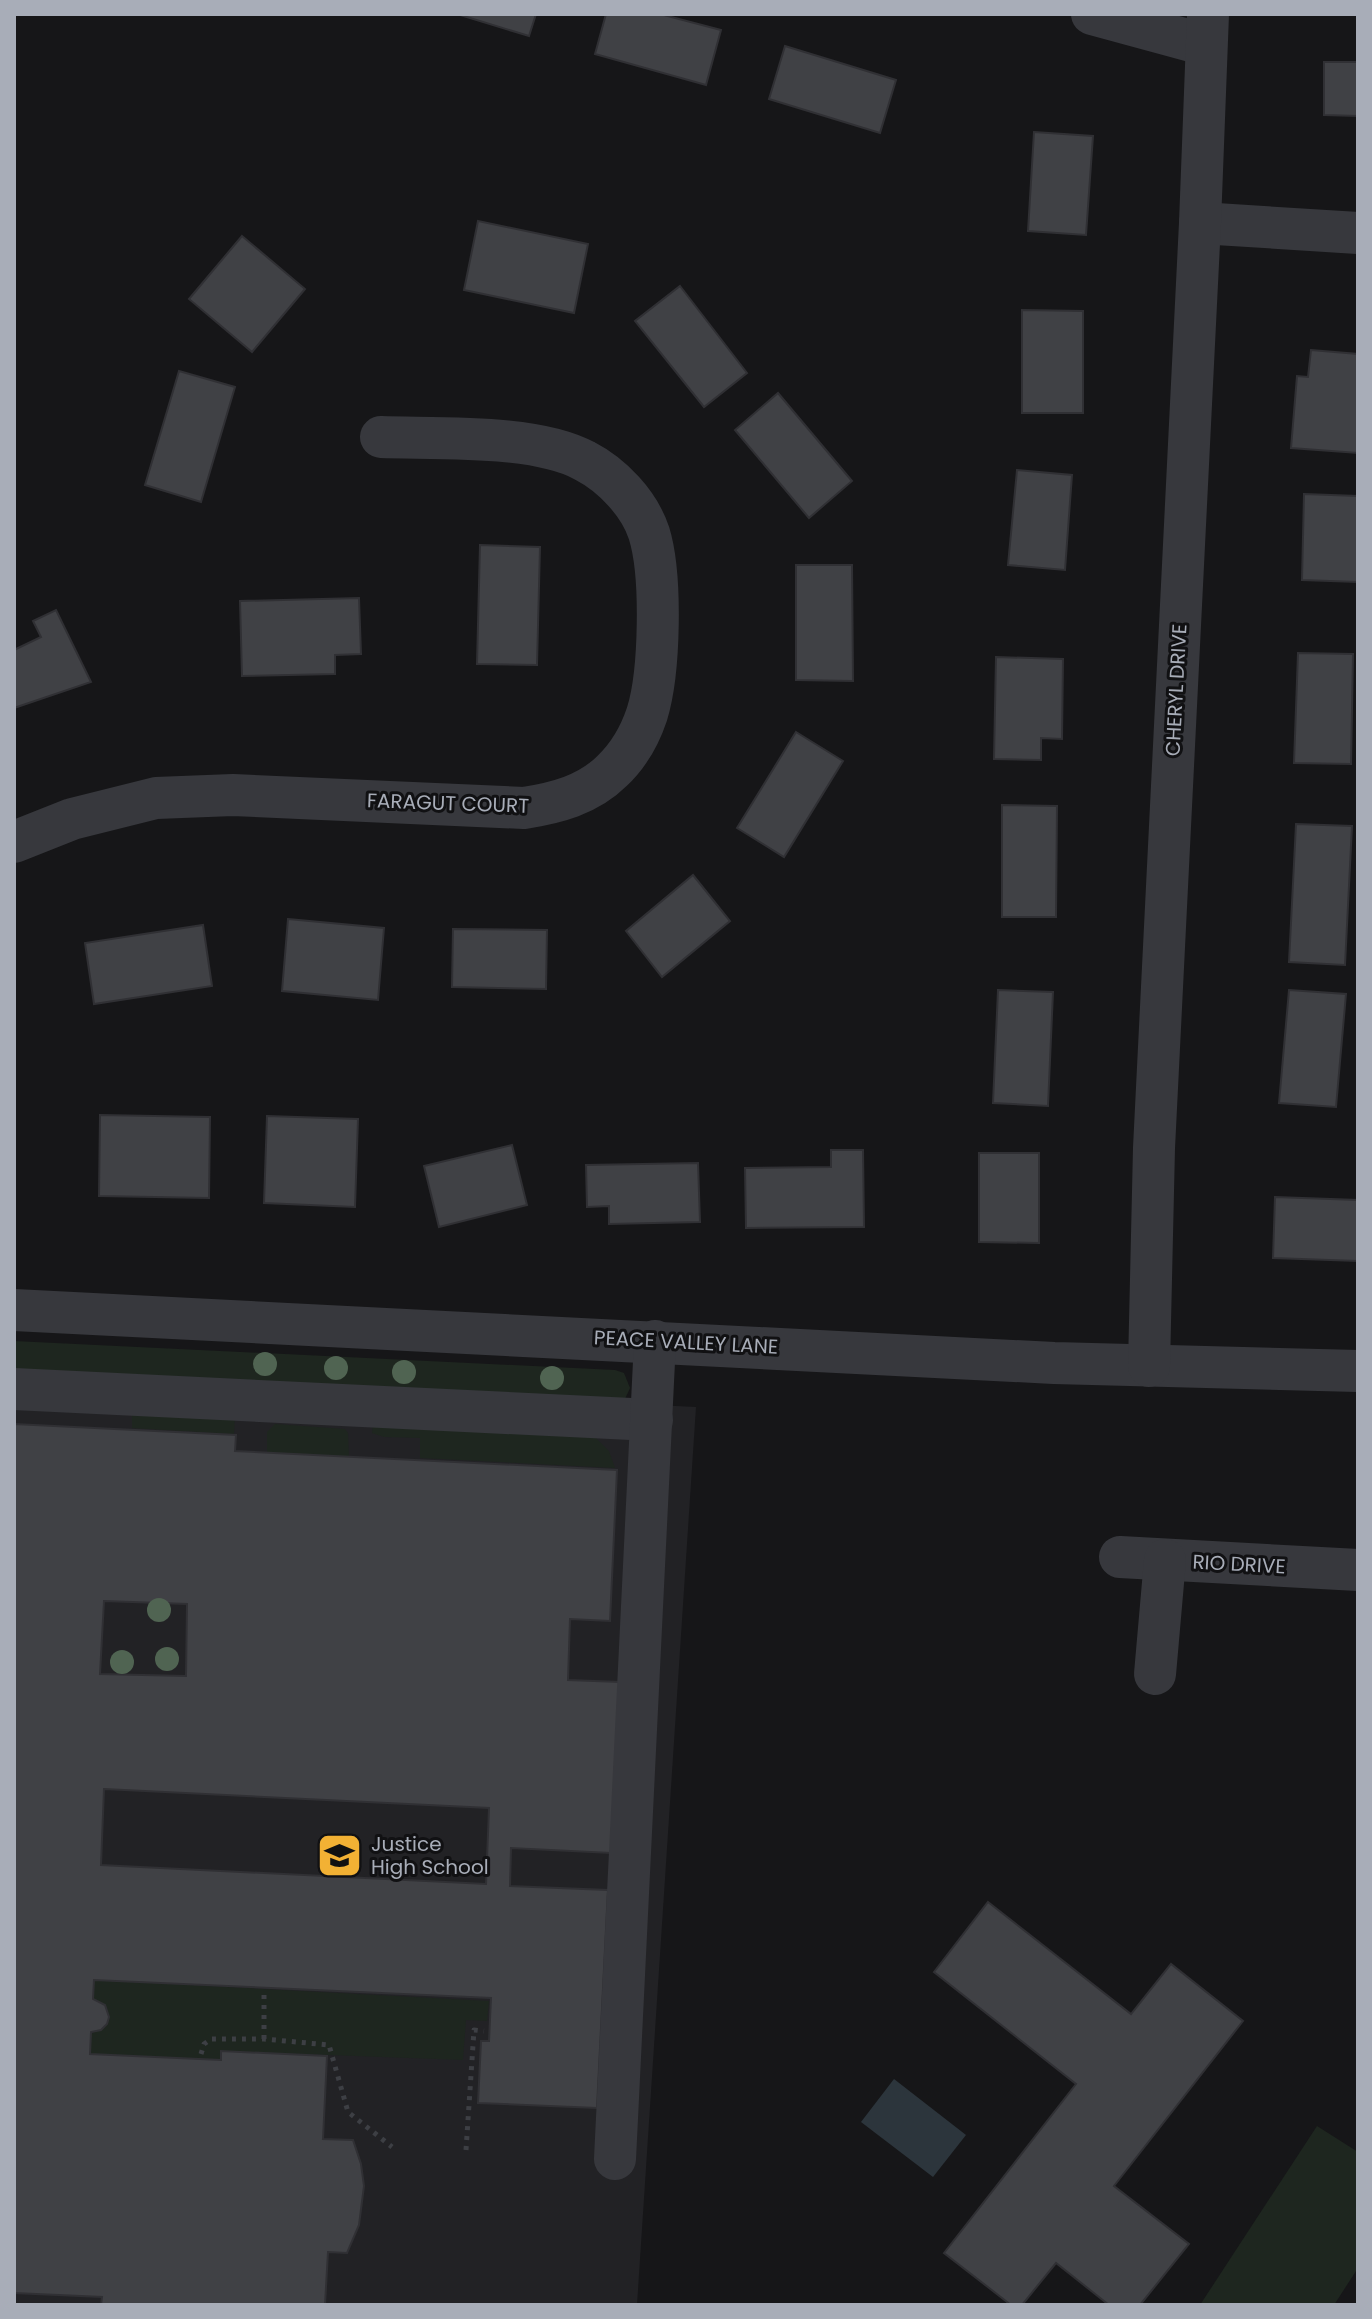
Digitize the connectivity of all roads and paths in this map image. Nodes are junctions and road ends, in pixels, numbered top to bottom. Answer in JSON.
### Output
{"nodes":[{"id":1,"x":1092,"y":14,"type":"edge"},
{"id":2,"x":1207,"y":29,"type":"edge"},
{"id":3,"x":1200,"y":223,"type":"junction"},
{"id":4,"x":1358,"y":233,"type":"edge"},
{"id":5,"x":381,"y":437,"type":"dead end"},
{"id":6,"x":14,"y":842,"type":"edge"},
{"id":7,"x":14,"y":1310,"type":"edge"},
{"id":8,"x":655,"y":1341,"type":"junction"},
{"id":9,"x":1149,"y":1366,"type":"junction"},
{"id":10,"x":1358,"y":1371,"type":"edge"},
{"id":11,"x":14,"y":1389,"type":"edge"},
{"id":12,"x":652,"y":1420,"type":"junction"},
{"id":13,"x":1120,"y":1557,"type":"dead end"},
{"id":14,"x":1165,"y":1560,"type":"junction"},
{"id":15,"x":1358,"y":1570,"type":"edge"},
{"id":16,"x":1155,"y":1674,"type":"dead end"},
{"id":17,"x":264,"y":1995,"type":"dead end"},
{"id":18,"x":484,"y":2031,"type":"dead end"},
{"id":19,"x":264,"y":2039,"type":"junction"},
{"id":20,"x":201,"y":2054,"type":"dead end"},
{"id":21,"x":392,"y":2147,"type":"dead end"},
{"id":22,"x":466,"y":2150,"type":"dead end"},
{"id":23,"x":615,"y":2159,"type":"dead end"}],
"edges":[{"from":1,"to":2,"type":"street"},
{"from":2,"to":3,"type":"street","name":"CHERYL DRIVE"},
{"from":3,"to":4,"type":"street"},
{"from":3,"to":9,"type":"street","name":"CHERYL DRIVE"},
{"from":5,"to":6,"type":"street","name":"FARAGUT COURT"},
{"from":7,"to":8,"type":"street","name":"PEACE VALLEY LANE"},
{"from":8,"to":9,"type":"street","name":"PEACE VALLEY LANE"},
{"from":8,"to":12,"type":"street"},
{"from":9,"to":10,"type":"street","name":"PEACE VALLEY LANE"},
{"from":11,"to":12,"type":"street"},
{"from":12,"to":23,"type":"street"},
{"from":13,"to":14,"type":"street","name":"RIO DRIVE"},
{"from":14,"to":15,"type":"street","name":"RIO DRIVE"},
{"from":14,"to":16,"type":"street"},
{"from":17,"to":19,"type":"path"},
{"from":18,"to":22,"type":"path"},
{"from":19,"to":20,"type":"path"},
{"from":19,"to":21,"type":"path"}]}
